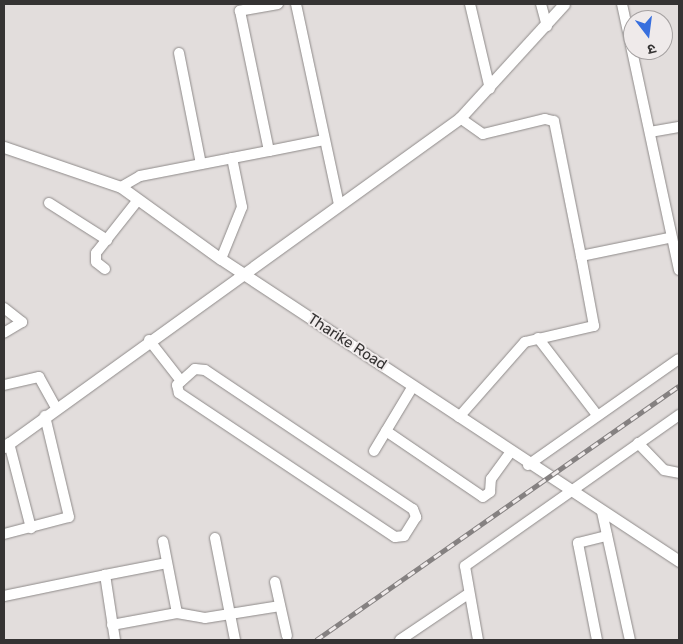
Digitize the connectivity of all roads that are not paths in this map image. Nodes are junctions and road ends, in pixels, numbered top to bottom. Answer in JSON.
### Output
{"nodes":[{"id":1,"x":278,"y":4,"type":"edge"},
{"id":2,"x":296,"y":4,"type":"edge"},
{"id":3,"x":470,"y":4,"type":"edge"},
{"id":4,"x":542,"y":4,"type":"edge"},
{"id":5,"x":564,"y":4,"type":"edge"},
{"id":6,"x":622,"y":4,"type":"edge"},
{"id":7,"x":240,"y":7,"type":"edge"},
{"id":8,"x":547,"y":26,"type":"junction"},
{"id":9,"x":178,"y":53,"type":"dead end"},
{"id":10,"x":490,"y":89,"type":"junction"},
{"id":11,"x":460,"y":118,"type":"junction"},
{"id":12,"x":679,"y":127,"type":"edge"},
{"id":13,"x":650,"y":132,"type":"junction"},
{"id":14,"x":324,"y":140,"type":"junction"},
{"id":15,"x":4,"y":147,"type":"edge"},
{"id":16,"x":269,"y":151,"type":"junction"},
{"id":17,"x":232,"y":158,"type":"junction"},
{"id":18,"x":201,"y":164,"type":"junction"},
{"id":19,"x":121,"y":187,"type":"junction"},
{"id":20,"x":138,"y":200,"type":"junction"},
{"id":21,"x":49,"y":203,"type":"dead end"},
{"id":22,"x":339,"y":205,"type":"junction"},
{"id":23,"x":669,"y":238,"type":"junction"},
{"id":24,"x":107,"y":240,"type":"junction"},
{"id":25,"x":581,"y":256,"type":"junction"},
{"id":26,"x":222,"y":259,"type":"junction"},
{"id":27,"x":678,"y":264,"type":"edge"},
{"id":28,"x":105,"y":269,"type":"dead end"},
{"id":29,"x":245,"y":275,"type":"junction"},
{"id":30,"x":4,"y":308,"type":"edge"},
{"id":31,"x":4,"y":333,"type":"edge"},
{"id":32,"x":538,"y":338,"type":"junction"},
{"id":33,"x":150,"y":340,"type":"junction"},
{"id":34,"x":679,"y":358,"type":"edge"},
{"id":35,"x":181,"y":381,"type":"junction"},
{"id":36,"x":4,"y":385,"type":"edge"},
{"id":37,"x":413,"y":386,"type":"junction"},
{"id":38,"x":56,"y":408,"type":"junction"},
{"id":39,"x":597,"y":415,"type":"junction"},
{"id":40,"x":679,"y":415,"type":"edge"},
{"id":41,"x":45,"y":416,"type":"junction"},
{"id":42,"x":459,"y":418,"type":"junction"},
{"id":43,"x":386,"y":432,"type":"junction"},
{"id":44,"x":638,"y":443,"type":"junction"},
{"id":45,"x":6,"y":445,"type":"edge"},
{"id":46,"x":374,"y":451,"type":"dead end"},
{"id":47,"x":510,"y":453,"type":"junction"},
{"id":48,"x":528,"y":465,"type":"junction"},
{"id":49,"x":679,"y":473,"type":"edge"},
{"id":50,"x":571,"y":491,"type":"junction"},
{"id":51,"x":602,"y":512,"type":"junction"},
{"id":52,"x":31,"y":528,"type":"junction"},
{"id":53,"x":4,"y":534,"type":"edge"},
{"id":54,"x":607,"y":536,"type":"junction"},
{"id":55,"x":215,"y":538,"type":"dead end"},
{"id":56,"x":163,"y":541,"type":"dead end"},
{"id":57,"x":679,"y":562,"type":"edge"},
{"id":58,"x":167,"y":563,"type":"junction"},
{"id":59,"x":105,"y":575,"type":"junction"},
{"id":60,"x":275,"y":582,"type":"dead end"},
{"id":61,"x":468,"y":594,"type":"junction"},
{"id":62,"x":4,"y":596,"type":"edge"},
{"id":63,"x":280,"y":606,"type":"junction"},
{"id":64,"x":177,"y":613,"type":"junction"},
{"id":65,"x":230,"y":615,"type":"junction"},
{"id":66,"x":112,"y":625,"type":"junction"},
{"id":67,"x":287,"y":636,"type":"dead end"},
{"id":68,"x":116,"y":640,"type":"edge"},
{"id":69,"x":235,"y":640,"type":"edge"},
{"id":70,"x":400,"y":640,"type":"edge"},
{"id":71,"x":478,"y":640,"type":"edge"},
{"id":72,"x":597,"y":640,"type":"edge"},
{"id":73,"x":630,"y":640,"type":"edge"}],
"edges":[{"from":1,"to":7,"type":"street"},
{"from":2,"to":14,"type":"street"},
{"from":3,"to":10,"type":"street"},
{"from":4,"to":8,"type":"street"},
{"from":5,"to":8,"type":"street"},
{"from":6,"to":13,"type":"street"},
{"from":7,"to":16,"type":"street"},
{"from":8,"to":10,"type":"street"},
{"from":9,"to":18,"type":"street"},
{"from":10,"to":11,"type":"street"},
{"from":11,"to":22,"type":"street"},
{"from":11,"to":25,"type":"street"},
{"from":12,"to":13,"type":"street"},
{"from":13,"to":23,"type":"street"},
{"from":14,"to":16,"type":"street"},
{"from":14,"to":22,"type":"street"},
{"from":15,"to":19,"type":"street","name":"Tharike Road"},
{"from":16,"to":17,"type":"street"},
{"from":17,"to":18,"type":"street"},
{"from":17,"to":26,"type":"street"},
{"from":18,"to":19,"type":"street"},
{"from":19,"to":20,"type":"street","name":"Tharike Road"},
{"from":20,"to":24,"type":"street"},
{"from":20,"to":26,"type":"street","name":"Tharike Road"},
{"from":21,"to":24,"type":"street"},
{"from":22,"to":29,"type":"street"},
{"from":23,"to":25,"type":"street"},
{"from":23,"to":27,"type":"street"},
{"from":24,"to":28,"type":"street"},
{"from":25,"to":32,"type":"street"},
{"from":26,"to":29,"type":"street","name":"Tharike Road"},
{"from":29,"to":33,"type":"street"},
{"from":29,"to":37,"type":"street","name":"Tharike Road"},
{"from":30,"to":31,"type":"street"},
{"from":32,"to":39,"type":"street"},
{"from":32,"to":42,"type":"street"},
{"from":33,"to":35,"type":"street"},
{"from":33,"to":38,"type":"street"},
{"from":34,"to":39,"type":"street"},
{"from":35,"to":35,"type":"street"},
{"from":36,"to":38,"type":"street"},
{"from":37,"to":42,"type":"street","name":"Tharike Road"},
{"from":37,"to":43,"type":"street"},
{"from":38,"to":41,"type":"street"},
{"from":39,"to":48,"type":"street"},
{"from":40,"to":44,"type":"street"},
{"from":41,"to":45,"type":"street"},
{"from":41,"to":52,"type":"street"},
{"from":42,"to":47,"type":"street","name":"Tharike Road"},
{"from":43,"to":46,"type":"street"},
{"from":43,"to":47,"type":"street"},
{"from":44,"to":49,"type":"street"},
{"from":44,"to":50,"type":"street"},
{"from":45,"to":52,"type":"street"},
{"from":47,"to":48,"type":"street","name":"Tharike Road"},
{"from":48,"to":50,"type":"street","name":"Tharike Road"},
{"from":50,"to":51,"type":"street","name":"Tharike Road"},
{"from":50,"to":61,"type":"street"},
{"from":51,"to":54,"type":"street"},
{"from":51,"to":57,"type":"street","name":"Tharike Road"},
{"from":52,"to":53,"type":"street"},
{"from":54,"to":72,"type":"street"},
{"from":54,"to":73,"type":"street"},
{"from":55,"to":65,"type":"street"},
{"from":56,"to":58,"type":"street"},
{"from":58,"to":59,"type":"street"},
{"from":58,"to":64,"type":"street"},
{"from":59,"to":62,"type":"street"},
{"from":59,"to":66,"type":"street"},
{"from":60,"to":63,"type":"street"},
{"from":61,"to":70,"type":"street"},
{"from":61,"to":71,"type":"street"},
{"from":63,"to":65,"type":"street"},
{"from":63,"to":67,"type":"street"},
{"from":64,"to":65,"type":"street"},
{"from":64,"to":66,"type":"street"},
{"from":65,"to":69,"type":"street"},
{"from":66,"to":68,"type":"street"}]}
